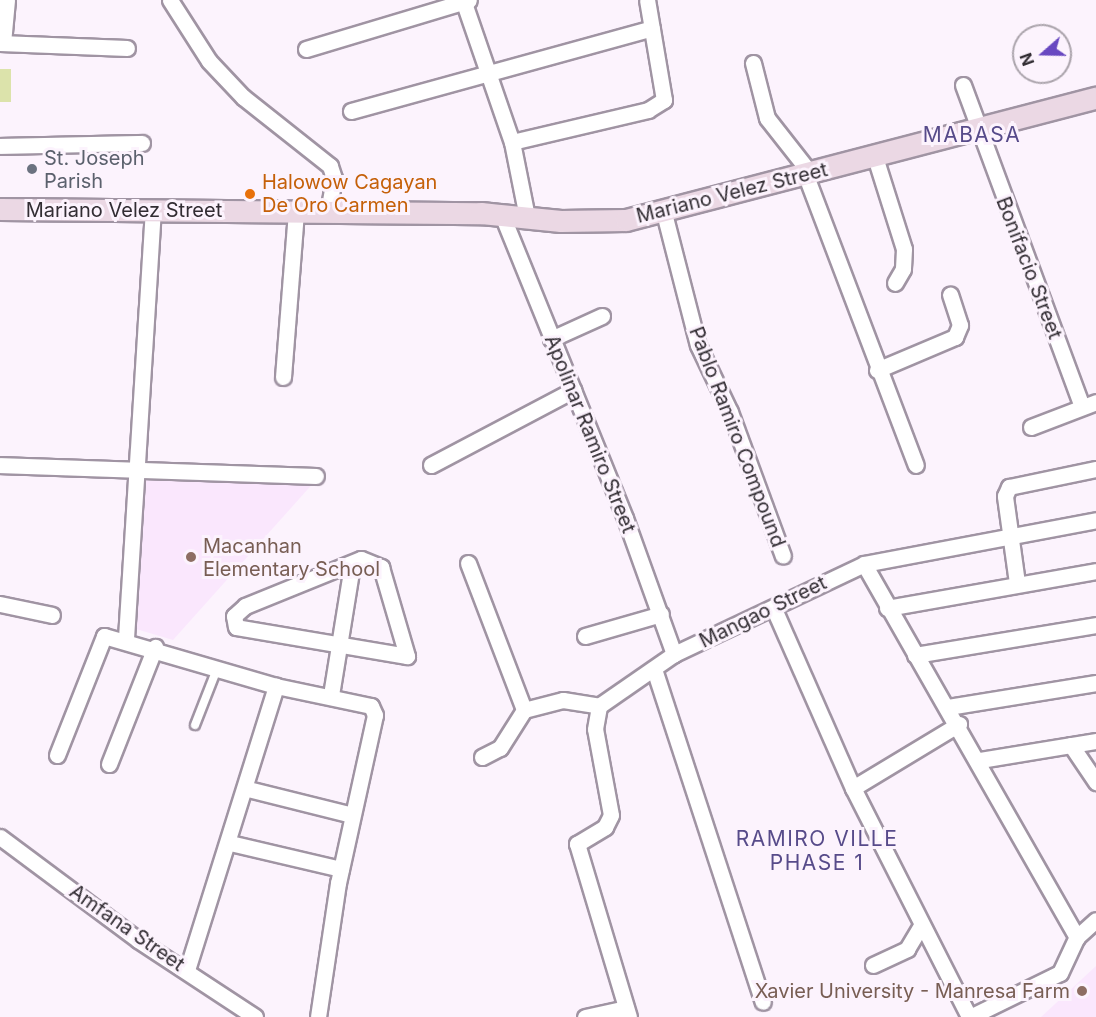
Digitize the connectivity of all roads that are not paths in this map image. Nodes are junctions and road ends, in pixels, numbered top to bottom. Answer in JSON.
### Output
{"nodes":[{"id":1,"x":7,"y":0,"type":"edge"},
{"id":2,"x":170,"y":0,"type":"edge"},
{"id":3,"x":465,"y":0,"type":"edge"},
{"id":4,"x":647,"y":0,"type":"edge"},
{"id":5,"x":652,"y":28,"type":"junction"},
{"id":6,"x":2,"y":43,"type":"edge"},
{"id":7,"x":127,"y":48,"type":"dead end"},
{"id":8,"x":306,"y":49,"type":"dead end"},
{"id":9,"x":753,"y":63,"type":"dead end"},
{"id":10,"x":489,"y":75,"type":"junction"},
{"id":11,"x":963,"y":84,"type":"dead end"},
{"id":12,"x":1096,"y":98,"type":"edge"},
{"id":13,"x":351,"y":111,"type":"dead end"},
{"id":14,"x":975,"y":129,"type":"junction"},
{"id":15,"x":512,"y":142,"type":"junction"},
{"id":16,"x":142,"y":143,"type":"dead end"},
{"id":17,"x":0,"y":146,"type":"edge"},
{"id":18,"x":875,"y":157,"type":"junction"},
{"id":19,"x":808,"y":175,"type":"junction"},
{"id":20,"x":0,"y":209,"type":"edge"},
{"id":21,"x":153,"y":209,"type":"junction"},
{"id":22,"x":328,"y":211,"type":"junction"},
{"id":23,"x":296,"y":212,"type":"junction"},
{"id":24,"x":664,"y":213,"type":"junction"},
{"id":25,"x":502,"y":215,"type":"junction"},
{"id":26,"x":527,"y":218,"type":"junction"},
{"id":27,"x":895,"y":284,"type":"dead end"},
{"id":28,"x":950,"y":295,"type":"dead end"},
{"id":29,"x":602,"y":316,"type":"dead end"},
{"id":30,"x":551,"y":339,"type":"junction"},
{"id":31,"x":877,"y":370,"type":"junction"},
{"id":32,"x":283,"y":377,"type":"dead end"},
{"id":33,"x":573,"y":390,"type":"junction"},
{"id":34,"x":1089,"y":405,"type":"edge"},
{"id":35,"x":1031,"y":427,"type":"dead end"},
{"id":36,"x":0,"y":465,"type":"edge"},
{"id":37,"x":431,"y":465,"type":"dead end"},
{"id":38,"x":916,"y":465,"type":"dead end"},
{"id":39,"x":134,"y":469,"type":"junction"},
{"id":40,"x":1096,"y":469,"type":"edge"},
{"id":41,"x":316,"y":476,"type":"dead end"},
{"id":42,"x":1096,"y":520,"type":"edge"},
{"id":43,"x":1010,"y":534,"type":"junction"},
{"id":44,"x":783,"y":556,"type":"dead end"},
{"id":45,"x":468,"y":563,"type":"dead end"},
{"id":46,"x":864,"y":564,"type":"junction"},
{"id":47,"x":352,"y":566,"type":"junction"},
{"id":48,"x":1096,"y":571,"type":"edge"},
{"id":49,"x":1017,"y":583,"type":"junction"},
{"id":50,"x":0,"y":604,"type":"edge"},
{"id":51,"x":887,"y":608,"type":"junction"},
{"id":52,"x":774,"y":609,"type":"junction"},
{"id":53,"x":661,"y":614,"type":"junction"},
{"id":54,"x":52,"y":615,"type":"dead end"},
{"id":55,"x":1096,"y":625,"type":"edge"},
{"id":56,"x":585,"y":636,"type":"dead end"},
{"id":57,"x":126,"y":638,"type":"junction"},
{"id":58,"x":155,"y":647,"type":"junction"},
{"id":59,"x":340,"y":647,"type":"junction"},
{"id":60,"x":674,"y":654,"type":"junction"},
{"id":61,"x":915,"y":655,"type":"junction"},
{"id":62,"x":217,"y":669,"type":"junction"},
{"id":63,"x":654,"y":669,"type":"junction"},
{"id":64,"x":1096,"y":683,"type":"edge"},
{"id":65,"x":276,"y":686,"type":"junction"},
{"id":66,"x":331,"y":695,"type":"junction"},
{"id":67,"x":599,"y":706,"type":"junction"},
{"id":68,"x":948,"y":707,"type":"junction"},
{"id":69,"x":524,"y":710,"type":"junction"},
{"id":70,"x":959,"y":724,"type":"junction"},
{"id":71,"x":195,"y":725,"type":"dead end"},
{"id":72,"x":1096,"y":741,"type":"edge"},
{"id":73,"x":1071,"y":745,"type":"junction"},
{"id":74,"x":57,"y":755,"type":"dead end"},
{"id":75,"x":482,"y":757,"type":"dead end"},
{"id":76,"x":980,"y":760,"type":"junction"},
{"id":77,"x":108,"y":764,"type":"dead end"},
{"id":78,"x":1096,"y":782,"type":"edge"},
{"id":79,"x":853,"y":788,"type":"junction"},
{"id":80,"x":248,"y":789,"type":"junction"},
{"id":81,"x":352,"y":814,"type":"junction"},
{"id":82,"x":0,"y":837,"type":"edge"},
{"id":83,"x":230,"y":843,"type":"junction"},
{"id":84,"x":341,"y":869,"type":"junction"},
{"id":85,"x":1096,"y":920,"type":"edge"},
{"id":86,"x":921,"y":927,"type":"junction"},
{"id":87,"x":1077,"y":937,"type":"junction"},
{"id":88,"x":873,"y":965,"type":"dead end"},
{"id":89,"x":187,"y":970,"type":"junction"},
{"id":90,"x":763,"y":1002,"type":"dead end"},
{"id":91,"x":628,"y":1012,"type":"edge"},
{"id":92,"x":255,"y":1017,"type":"edge"},
{"id":93,"x":318,"y":1017,"type":"edge"},
{"id":94,"x":585,"y":1017,"type":"edge"},
{"id":95,"x":970,"y":1017,"type":"edge"}],
"edges":[{"from":1,"to":6,"type":"street"},
{"from":2,"to":22,"type":"street"},
{"from":3,"to":8,"type":"street"},
{"from":3,"to":10,"type":"street"},
{"from":4,"to":5,"type":"street"},
{"from":5,"to":10,"type":"street"},
{"from":5,"to":15,"type":"street"},
{"from":6,"to":7,"type":"street"},
{"from":9,"to":19,"type":"street"},
{"from":10,"to":13,"type":"street"},
{"from":10,"to":15,"type":"street"},
{"from":11,"to":14,"type":"street","name":"Bonifacio Street"},
{"from":12,"to":14,"type":"street","name":"Mariano Velez Street"},
{"from":14,"to":18,"type":"street","name":"Mariano Velez Street"},
{"from":14,"to":34,"type":"street","name":"Bonifacio Street"},
{"from":15,"to":26,"type":"street"},
{"from":16,"to":17,"type":"street"},
{"from":18,"to":19,"type":"street","name":"Mariano Velez Street"},
{"from":18,"to":27,"type":"street"},
{"from":19,"to":24,"type":"street","name":"Mariano Velez Street"},
{"from":19,"to":31,"type":"street"},
{"from":20,"to":21,"type":"street","name":"Mariano Velez Street"},
{"from":21,"to":23,"type":"street","name":"Mariano Velez Street"},
{"from":21,"to":39,"type":"street"},
{"from":22,"to":23,"type":"street","name":"Mariano Velez Street"},
{"from":22,"to":25,"type":"street","name":"Mariano Velez Street"},
{"from":23,"to":32,"type":"street"},
{"from":24,"to":26,"type":"street","name":"Mariano Velez Street"},
{"from":24,"to":44,"type":"street","name":"Pablo Ramiro Compound"},
{"from":25,"to":26,"type":"street","name":"Mariano Velez Street"},
{"from":25,"to":30,"type":"street","name":"Apolinar Ramiro Street"},
{"from":28,"to":31,"type":"street"},
{"from":29,"to":30,"type":"street"},
{"from":30,"to":33,"type":"street","name":"Apolinar Ramiro Street"},
{"from":31,"to":38,"type":"street"},
{"from":33,"to":37,"type":"street"},
{"from":33,"to":53,"type":"street","name":"Apolinar Ramiro Street"},
{"from":34,"to":35,"type":"street"},
{"from":36,"to":39,"type":"street"},
{"from":39,"to":41,"type":"street"},
{"from":39,"to":57,"type":"street"},
{"from":40,"to":43,"type":"street"},
{"from":42,"to":43,"type":"street","name":"Mangao Street"},
{"from":43,"to":46,"type":"street","name":"Mangao Street"},
{"from":43,"to":49,"type":"street"},
{"from":45,"to":69,"type":"street"},
{"from":46,"to":51,"type":"street"},
{"from":46,"to":52,"type":"street","name":"Mangao Street"},
{"from":47,"to":59,"type":"street"},
{"from":47,"to":59,"type":"street"},
{"from":47,"to":59,"type":"street"},
{"from":48,"to":49,"type":"street"},
{"from":49,"to":51,"type":"street"},
{"from":50,"to":54,"type":"street"},
{"from":51,"to":61,"type":"street"},
{"from":52,"to":60,"type":"street","name":"Mangao Street"},
{"from":52,"to":79,"type":"street"},
{"from":53,"to":56,"type":"street"},
{"from":53,"to":60,"type":"street","name":"Apolinar Ramiro Street"},
{"from":55,"to":61,"type":"street"},
{"from":57,"to":58,"type":"street"},
{"from":57,"to":74,"type":"street"},
{"from":58,"to":62,"type":"street"},
{"from":58,"to":77,"type":"street"},
{"from":59,"to":66,"type":"street"},
{"from":60,"to":63,"type":"street","name":"Mangao Street"},
{"from":61,"to":68,"type":"street"},
{"from":62,"to":65,"type":"street"},
{"from":62,"to":71,"type":"lane"},
{"from":63,"to":67,"type":"street","name":"Mangao Street"},
{"from":63,"to":90,"type":"street"},
{"from":64,"to":68,"type":"street"},
{"from":65,"to":66,"type":"street"},
{"from":65,"to":80,"type":"street"},
{"from":66,"to":81,"type":"street"},
{"from":67,"to":69,"type":"street"},
{"from":67,"to":91,"type":"street"},
{"from":68,"to":70,"type":"street"},
{"from":69,"to":75,"type":"street"},
{"from":70,"to":76,"type":"street"},
{"from":70,"to":79,"type":"street"},
{"from":72,"to":73,"type":"street"},
{"from":73,"to":76,"type":"street"},
{"from":73,"to":78,"type":"street"},
{"from":76,"to":87,"type":"street"},
{"from":79,"to":86,"type":"street"},
{"from":80,"to":81,"type":"street"},
{"from":80,"to":83,"type":"street"},
{"from":81,"to":84,"type":"street"},
{"from":82,"to":89,"type":"street","name":"Amfana Street"},
{"from":83,"to":84,"type":"street"},
{"from":83,"to":89,"type":"street"},
{"from":84,"to":93,"type":"street"},
{"from":85,"to":87,"type":"street"},
{"from":86,"to":88,"type":"street"},
{"from":86,"to":95,"type":"street"},
{"from":87,"to":95,"type":"street"},
{"from":89,"to":92,"type":"street","name":"Amfana Street"},
{"from":91,"to":94,"type":"street"}]}
